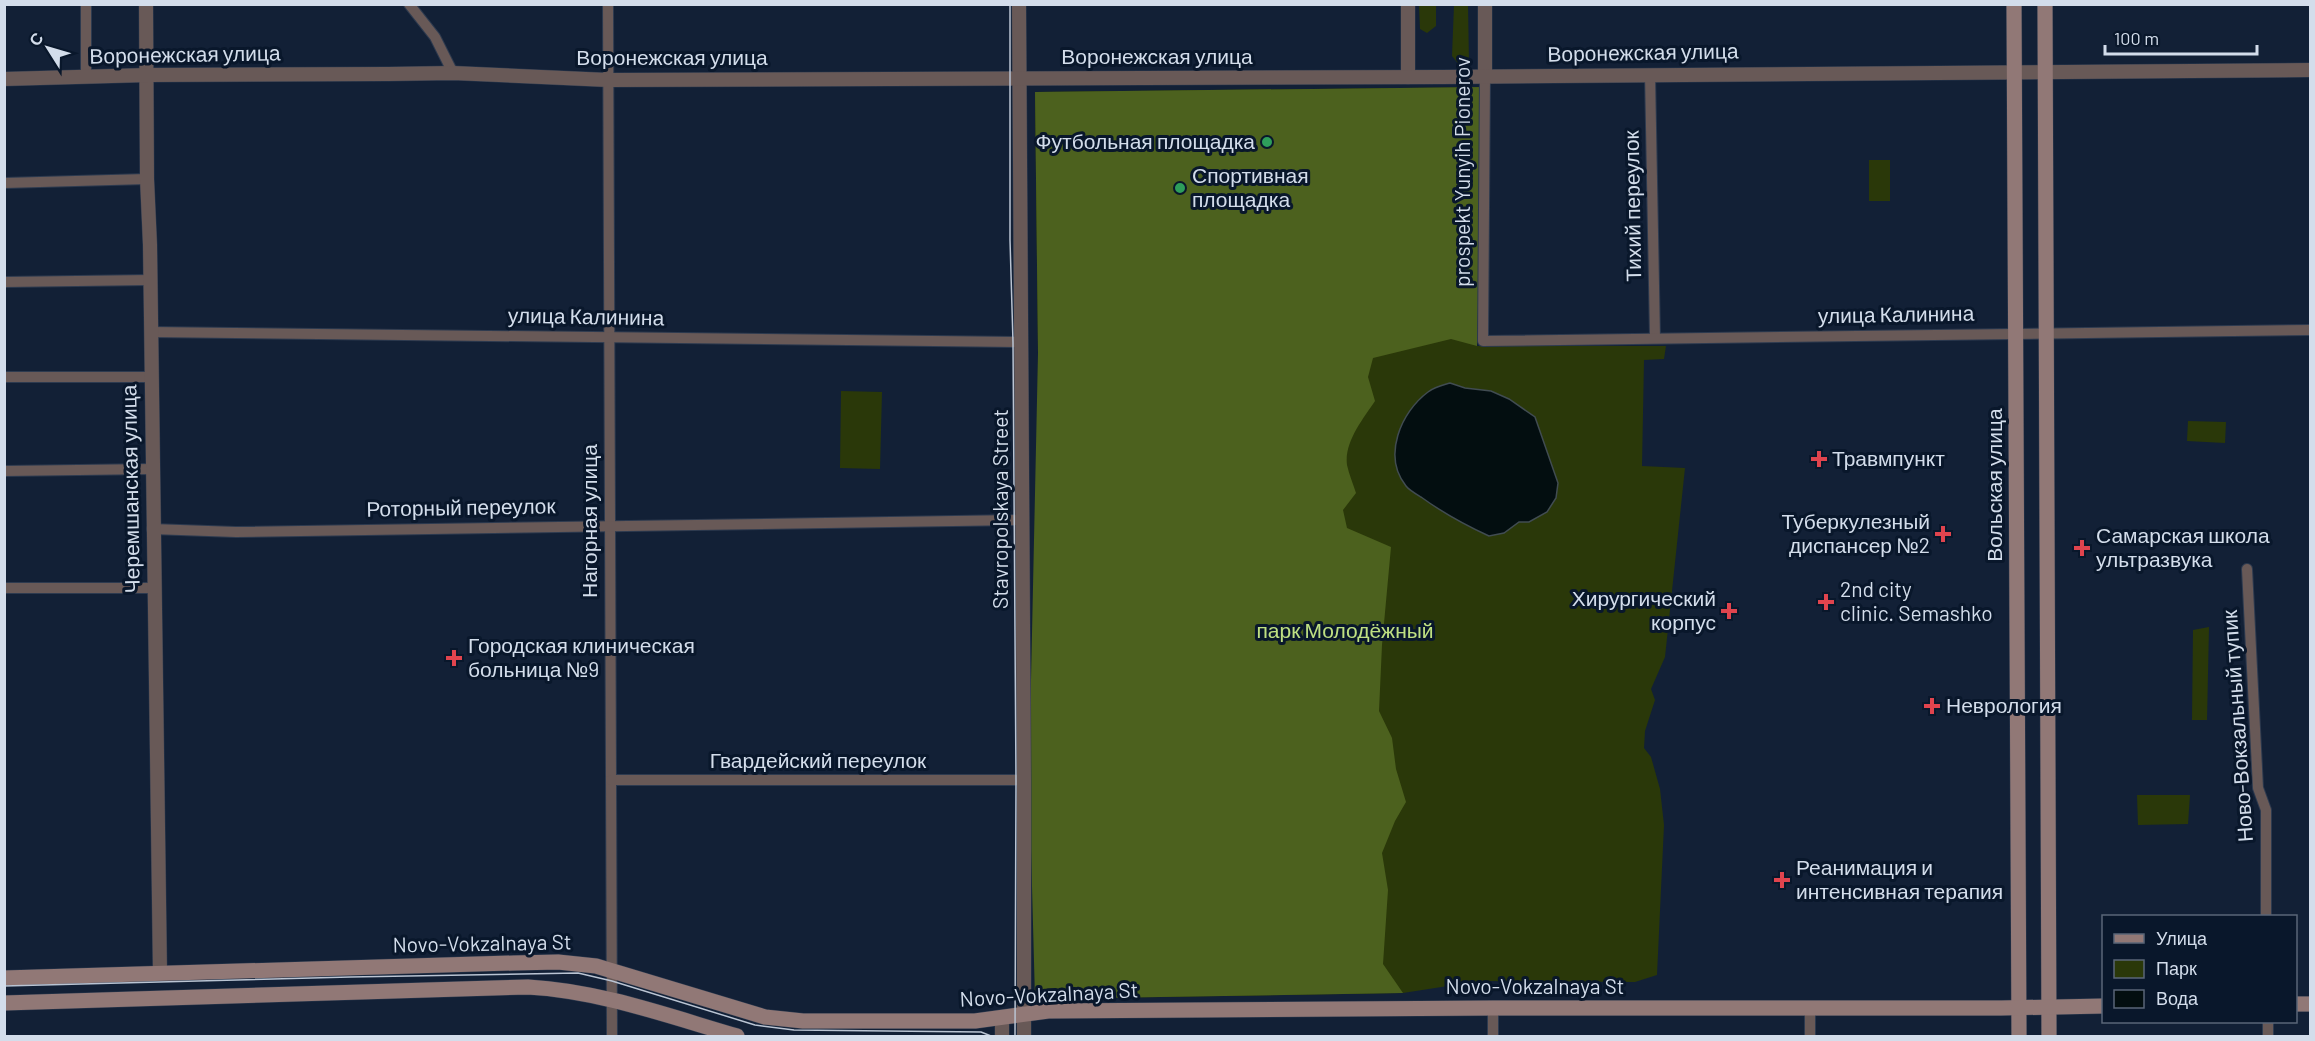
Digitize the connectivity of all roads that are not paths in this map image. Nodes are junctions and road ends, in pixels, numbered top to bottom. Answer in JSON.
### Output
{"nodes":[{"id":1,"x":86,"y":4,"type":"edge"},
{"id":2,"x":146,"y":4,"type":"edge"},
{"id":3,"x":409,"y":4,"type":"edge"},
{"id":4,"x":608,"y":4,"type":"edge"},
{"id":5,"x":1019,"y":4,"type":"edge"},
{"id":6,"x":1408,"y":4,"type":"edge"},
{"id":7,"x":1485,"y":4,"type":"edge"},
{"id":8,"x":2014,"y":4,"type":"edge"},
{"id":9,"x":2045,"y":4,"type":"edge"},
{"id":10,"x":2014,"y":70,"type":"junction"},
{"id":11,"x":2045,"y":70,"type":"junction"},
{"id":12,"x":2310,"y":70,"type":"edge"},
{"id":13,"x":453,"y":73,"type":"junction"},
{"id":14,"x":1650,"y":74,"type":"junction"},
{"id":15,"x":148,"y":75,"type":"junction"},
{"id":16,"x":1485,"y":76,"type":"junction"},
{"id":17,"x":86,"y":77,"type":"junction"},
{"id":18,"x":1408,"y":77,"type":"junction"},
{"id":19,"x":1020,"y":78,"type":"junction"},
{"id":20,"x":4,"y":79,"type":"edge"},
{"id":21,"x":608,"y":80,"type":"junction"},
{"id":22,"x":147,"y":179,"type":"junction"},
{"id":23,"x":4,"y":183,"type":"edge"},
{"id":24,"x":149,"y":280,"type":"junction"},
{"id":25,"x":4,"y":282,"type":"edge"},
{"id":26,"x":2310,"y":330,"type":"edge"},
{"id":27,"x":150,"y":332,"type":"junction"},
{"id":28,"x":2015,"y":333,"type":"junction"},
{"id":29,"x":2046,"y":334,"type":"junction"},
{"id":30,"x":609,"y":336,"type":"junction"},
{"id":31,"x":1655,"y":338,"type":"junction"},
{"id":32,"x":1483,"y":341,"type":"joint"},
{"id":33,"x":1022,"y":342,"type":"junction"},
{"id":34,"x":4,"y":377,"type":"edge"},
{"id":35,"x":151,"y":377,"type":"junction"},
{"id":36,"x":152,"y":470,"type":"junction"},
{"id":37,"x":4,"y":471,"type":"edge"},
{"id":38,"x":1022,"y":520,"type":"junction"},
{"id":39,"x":610,"y":525,"type":"junction"},
{"id":40,"x":153,"y":530,"type":"junction"},
{"id":41,"x":2247,"y":569,"type":"dead end"},
{"id":42,"x":4,"y":588,"type":"edge"},
{"id":43,"x":154,"y":588,"type":"junction"},
{"id":44,"x":611,"y":780,"type":"junction"},
{"id":45,"x":1024,"y":780,"type":"junction"},
{"id":46,"x":2266,"y":915,"type":"edge"},
{"id":47,"x":612,"y":970,"type":"junction"},
{"id":48,"x":160,"y":974,"type":"junction"},
{"id":49,"x":4,"y":978,"type":"edge"},
{"id":50,"x":612,"y":999,"type":"junction"},
{"id":51,"x":4,"y":1004,"type":"edge"},
{"id":52,"x":2049,"y":1006,"type":"junction"},
{"id":53,"x":2102,"y":1006,"type":"edge"},
{"id":54,"x":1810,"y":1007,"type":"junction"},
{"id":55,"x":2019,"y":1007,"type":"junction"},
{"id":56,"x":1493,"y":1008,"type":"junction"},
{"id":57,"x":1024,"y":1014,"type":"junction"},
{"id":58,"x":1002,"y":1018,"type":"junction"},
{"id":59,"x":612,"y":1036,"type":"edge"},
{"id":60,"x":737,"y":1036,"type":"edge"},
{"id":61,"x":1002,"y":1036,"type":"edge"},
{"id":62,"x":1024,"y":1036,"type":"edge"},
{"id":63,"x":1493,"y":1036,"type":"edge"},
{"id":64,"x":1810,"y":1036,"type":"edge"},
{"id":65,"x":2019,"y":1036,"type":"edge"},
{"id":66,"x":2049,"y":1036,"type":"edge"}],
"edges":[{"from":1,"to":17,"type":"street"},
{"from":2,"to":15,"type":"street","name":"Черемшанская улица"},
{"from":3,"to":13,"type":"street"},
{"from":4,"to":21,"type":"street","name":"Нагорная улица"},
{"from":5,"to":19,"type":"street","name":"Stavropolskaya Street"},
{"from":6,"to":18,"type":"street"},
{"from":7,"to":16,"type":"street","name":"prospekt Yunyih Pionerov"},
{"from":8,"to":10,"type":"main road","name":"Вольская улица"},
{"from":9,"to":11,"type":"main road"},
{"from":10,"to":11,"type":"street","name":"Воронежская улица"},
{"from":10,"to":14,"type":"street","name":"Воронежская улица"},
{"from":10,"to":28,"type":"main road","name":"Вольская улица"},
{"from":11,"to":12,"type":"street","name":"Воронежская улица"},
{"from":11,"to":29,"type":"main road"},
{"from":13,"to":15,"type":"street","name":"Воронежская улица"},
{"from":13,"to":21,"type":"street","name":"Воронежская улица"},
{"from":14,"to":16,"type":"street","name":"Воронежская улица"},
{"from":14,"to":31,"type":"street","name":"Тихий переулок"},
{"from":15,"to":17,"type":"street","name":"Воронежская улица"},
{"from":15,"to":22,"type":"street","name":"Черемшанская улица"},
{"from":16,"to":18,"type":"street","name":"Воронежская улица"},
{"from":16,"to":32,"type":"street","name":"prospekt Yunyih Pionerov"},
{"from":17,"to":20,"type":"street","name":"Воронежская улица"},
{"from":18,"to":19,"type":"street","name":"Воронежская улица"},
{"from":19,"to":21,"type":"street","name":"Воронежская улица"},
{"from":19,"to":33,"type":"street","name":"Stavropolskaya Street"},
{"from":21,"to":30,"type":"street","name":"Нагорная улица"},
{"from":22,"to":23,"type":"street"},
{"from":22,"to":24,"type":"street","name":"Черемшанская улица"},
{"from":24,"to":25,"type":"street"},
{"from":24,"to":27,"type":"street","name":"Черемшанская улица"},
{"from":26,"to":29,"type":"street","name":"улица Калинина"},
{"from":27,"to":30,"type":"street","name":"улица Калинина"},
{"from":27,"to":35,"type":"street","name":"Черемшанская улица"},
{"from":28,"to":29,"type":"street","name":"улица Калинина"},
{"from":28,"to":31,"type":"street","name":"улица Калинина"},
{"from":28,"to":55,"type":"main road","name":"Вольская улица"},
{"from":29,"to":52,"type":"main road"},
{"from":30,"to":33,"type":"street","name":"улица Калинина"},
{"from":30,"to":39,"type":"street","name":"Нагорная улица"},
{"from":31,"to":32,"type":"street","name":"улица Калинина"},
{"from":33,"to":38,"type":"street","name":"Stavropolskaya Street"},
{"from":34,"to":35,"type":"street"},
{"from":35,"to":36,"type":"street","name":"Черемшанская улица"},
{"from":36,"to":37,"type":"street"},
{"from":36,"to":40,"type":"street","name":"Черемшанская улица"},
{"from":38,"to":39,"type":"street","name":"Роторный переулок"},
{"from":38,"to":45,"type":"street","name":"Stavropolskaya Street"},
{"from":39,"to":40,"type":"street","name":"Роторный переулок"},
{"from":39,"to":44,"type":"street","name":"Нагорная улица"},
{"from":40,"to":43,"type":"street","name":"Черемшанская улица"},
{"from":41,"to":46,"type":"street","name":"Ново-Вокзальный тупик"},
{"from":42,"to":43,"type":"street"},
{"from":43,"to":48,"type":"street","name":"Черемшанская улица"},
{"from":44,"to":45,"type":"street","name":"Гвардейский переулок"},
{"from":44,"to":47,"type":"street","name":"Нагорная улица"},
{"from":45,"to":57,"type":"street","name":"Stavropolskaya Street"},
{"from":47,"to":48,"type":"main road","name":"Novo-Vokzalnaya St"},
{"from":47,"to":50,"type":"street","name":"Нагорная улица"},
{"from":47,"to":58,"type":"main road","name":"Novo-Vokzalnaya St"},
{"from":48,"to":49,"type":"main road","name":"Novo-Vokzalnaya St"},
{"from":50,"to":51,"type":"main road","name":"Novo-Vokzalnaya St"},
{"from":50,"to":59,"type":"street","name":"Нагорная улица"},
{"from":50,"to":60,"type":"main road","name":"Novo-Vokzalnaya St"},
{"from":52,"to":53,"type":"main road","name":"Novo-Vokzalnaya St"},
{"from":52,"to":55,"type":"main road","name":"Novo-Vokzalnaya St"},
{"from":52,"to":66,"type":"main road"},
{"from":54,"to":55,"type":"main road","name":"Novo-Vokzalnaya St"},
{"from":54,"to":56,"type":"main road","name":"Novo-Vokzalnaya St"},
{"from":54,"to":64,"type":"street"},
{"from":55,"to":65,"type":"main road","name":"Вольская улица"},
{"from":56,"to":57,"type":"main road","name":"Novo-Vokzalnaya St"},
{"from":56,"to":63,"type":"street"},
{"from":57,"to":58,"type":"main road","name":"Novo-Vokzalnaya St"},
{"from":57,"to":62,"type":"street","name":"Stavropolskaya Street"},
{"from":58,"to":61,"type":"street"}]}
